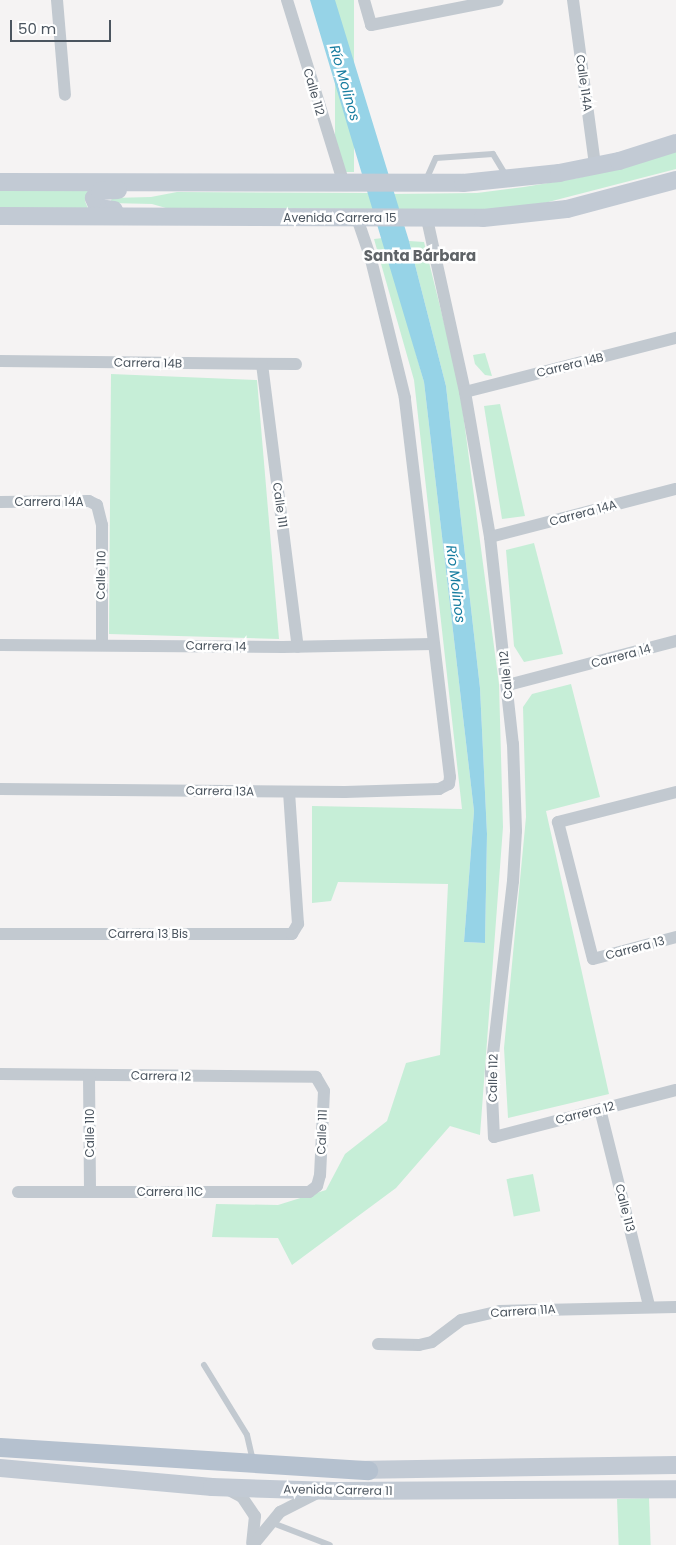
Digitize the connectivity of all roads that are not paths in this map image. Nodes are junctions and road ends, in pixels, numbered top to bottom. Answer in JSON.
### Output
{"nodes":[{"id":1,"x":57,"y":0,"type":"edge"},
{"id":2,"x":287,"y":0,"type":"edge"},
{"id":3,"x":364,"y":0,"type":"edge"},
{"id":4,"x":498,"y":0,"type":"edge"},
{"id":5,"x":573,"y":0,"type":"edge"},
{"id":6,"x":65,"y":95,"type":"dead end"},
{"id":7,"x":676,"y":143,"type":"edge"},
{"id":8,"x":595,"y":165,"type":"junction"},
{"id":9,"x":508,"y":180,"type":"junction"},
{"id":10,"x":676,"y":180,"type":"edge"},
{"id":11,"x":0,"y":182,"type":"edge"},
{"id":12,"x":172,"y":183,"type":"junction"},
{"id":13,"x":344,"y":184,"type":"junction"},
{"id":14,"x":416,"y":185,"type":"junction"},
{"id":15,"x":0,"y":216,"type":"edge"},
{"id":16,"x":172,"y":217,"type":"junction"},
{"id":17,"x":365,"y":218,"type":"junction"},
{"id":18,"x":422,"y":219,"type":"junction"},
{"id":19,"x":676,"y":338,"type":"edge"},
{"id":20,"x":0,"y":361,"type":"edge"},
{"id":21,"x":262,"y":364,"type":"junction"},
{"id":22,"x":296,"y":364,"type":"dead end"},
{"id":23,"x":465,"y":392,"type":"junction"},
{"id":24,"x":676,"y":489,"type":"edge"},
{"id":25,"x":0,"y":502,"type":"edge"},
{"id":26,"x":97,"y":505,"type":"joint"},
{"id":27,"x":490,"y":538,"type":"junction"},
{"id":28,"x":676,"y":641,"type":"edge"},
{"id":29,"x":433,"y":644,"type":"junction"},
{"id":30,"x":0,"y":645,"type":"edge"},
{"id":31,"x":102,"y":645,"type":"junction"},
{"id":32,"x":298,"y":647,"type":"junction"},
{"id":33,"x":508,"y":685,"type":"junction"},
{"id":34,"x":0,"y":789,"type":"edge"},
{"id":35,"x":289,"y":792,"type":"junction"},
{"id":36,"x":676,"y":792,"type":"edge"},
{"id":37,"x":0,"y":934,"type":"edge"},
{"id":38,"x":676,"y":937,"type":"edge"},
{"id":39,"x":0,"y":1074,"type":"edge"},
{"id":40,"x":89,"y":1075,"type":"junction"},
{"id":41,"x":320,"y":1082,"type":"joint"},
{"id":42,"x":676,"y":1090,"type":"edge"},
{"id":43,"x":600,"y":1109,"type":"junction"},
{"id":44,"x":494,"y":1137,"type":"joint"},
{"id":45,"x":319,"y":1182,"type":"joint"},
{"id":46,"x":18,"y":1192,"type":"dead end"},
{"id":47,"x":90,"y":1192,"type":"junction"},
{"id":48,"x":649,"y":1306,"type":"junction"},
{"id":49,"x":676,"y":1308,"type":"edge"},
{"id":50,"x":378,"y":1344,"type":"dead end"},
{"id":51,"x":204,"y":1364,"type":"dead end"},
{"id":52,"x":0,"y":1446,"type":"edge"},
{"id":53,"x":0,"y":1453,"type":"edge"},
{"id":54,"x":676,"y":1465,"type":"edge"},
{"id":55,"x":0,"y":1468,"type":"edge"},
{"id":56,"x":257,"y":1468,"type":"junction"},
{"id":57,"x":368,"y":1470,"type":"joint"},
{"id":58,"x":217,"y":1487,"type":"junction"},
{"id":59,"x":676,"y":1489,"type":"edge"},
{"id":60,"x":334,"y":1490,"type":"junction"},
{"id":61,"x":269,"y":1522,"type":"junction"},
{"id":62,"x":252,"y":1545,"type":"edge"},
{"id":63,"x":330,"y":1545,"type":"edge"}],
"edges":[{"from":1,"to":6,"type":"street"},
{"from":2,"to":13,"type":"street","name":"Calle 112"},
{"from":3,"to":4,"type":"street"},
{"from":5,"to":8,"type":"street","name":"Calle 114A"},
{"from":7,"to":8,"type":"main road"},
{"from":8,"to":9,"type":"main road"},
{"from":9,"to":14,"type":"main road"},
{"from":9,"to":14,"type":"lane"},
{"from":10,"to":18,"type":"main road","name":"Avenida Carrera 15"},
{"from":11,"to":12,"type":"main road"},
{"from":12,"to":13,"type":"main road"},
{"from":12,"to":16,"type":"main road"},
{"from":13,"to":14,"type":"main road"},
{"from":15,"to":16,"type":"main road","name":"Avenida Carrera 15"},
{"from":16,"to":17,"type":"main road","name":"Avenida Carrera 15"},
{"from":17,"to":18,"type":"main road","name":"Avenida Carrera 15"},
{"from":17,"to":29,"type":"street"},
{"from":18,"to":23,"type":"street","name":"Calle 112"},
{"from":19,"to":23,"type":"street","name":"Carrera 14B"},
{"from":20,"to":21,"type":"street","name":"Carrera 14B"},
{"from":21,"to":22,"type":"street","name":"Carrera 14B"},
{"from":21,"to":32,"type":"street","name":"Calle 111"},
{"from":23,"to":27,"type":"street","name":"Calle 112"},
{"from":24,"to":27,"type":"street","name":"Carrera 14A"},
{"from":25,"to":26,"type":"street","name":"Carrera 14A"},
{"from":26,"to":31,"type":"street","name":"Calle 110"},
{"from":27,"to":33,"type":"street","name":"Calle 112"},
{"from":28,"to":33,"type":"street","name":"Carrera 14"},
{"from":29,"to":32,"type":"street","name":"Carrera 14"},
{"from":29,"to":35,"type":"street","name":"Carrera 13A"},
{"from":30,"to":31,"type":"street","name":"Carrera 14"},
{"from":31,"to":32,"type":"street","name":"Carrera 14"},
{"from":33,"to":44,"type":"street","name":"Calle 112"},
{"from":34,"to":35,"type":"street","name":"Carrera 13A"},
{"from":35,"to":37,"type":"street","name":"Carrera 13 Bis"},
{"from":36,"to":38,"type":"street","name":"Carrera 13"},
{"from":39,"to":40,"type":"street","name":"Carrera 12"},
{"from":40,"to":41,"type":"street","name":"Carrera 12"},
{"from":40,"to":47,"type":"street","name":"Calle 110"},
{"from":41,"to":45,"type":"street","name":"Calle 111"},
{"from":42,"to":43,"type":"street","name":"Carrera 12"},
{"from":43,"to":44,"type":"street","name":"Carrera 12"},
{"from":43,"to":48,"type":"street","name":"Calle 113"},
{"from":45,"to":47,"type":"street","name":"Carrera 11C"},
{"from":46,"to":47,"type":"street","name":"Carrera 11C"},
{"from":48,"to":49,"type":"street","name":"Carrera 11A"},
{"from":48,"to":50,"type":"street","name":"Carrera 11A"},
{"from":51,"to":56,"type":"lane"},
{"from":52,"to":56,"type":"main road"},
{"from":53,"to":56,"type":"main road"},
{"from":54,"to":57,"type":"main road","name":"Avenida Carrera 11"},
{"from":55,"to":58,"type":"main road","name":"Avenida Carrera 11"},
{"from":56,"to":57,"type":"main road"},
{"from":58,"to":60,"type":"main road","name":"Avenida Carrera 11"},
{"from":58,"to":62,"type":"street"},
{"from":59,"to":60,"type":"main road","name":"Avenida Carrera 11"},
{"from":60,"to":61,"type":"street"},
{"from":61,"to":62,"type":"street"},
{"from":61,"to":63,"type":"lane"}]}
